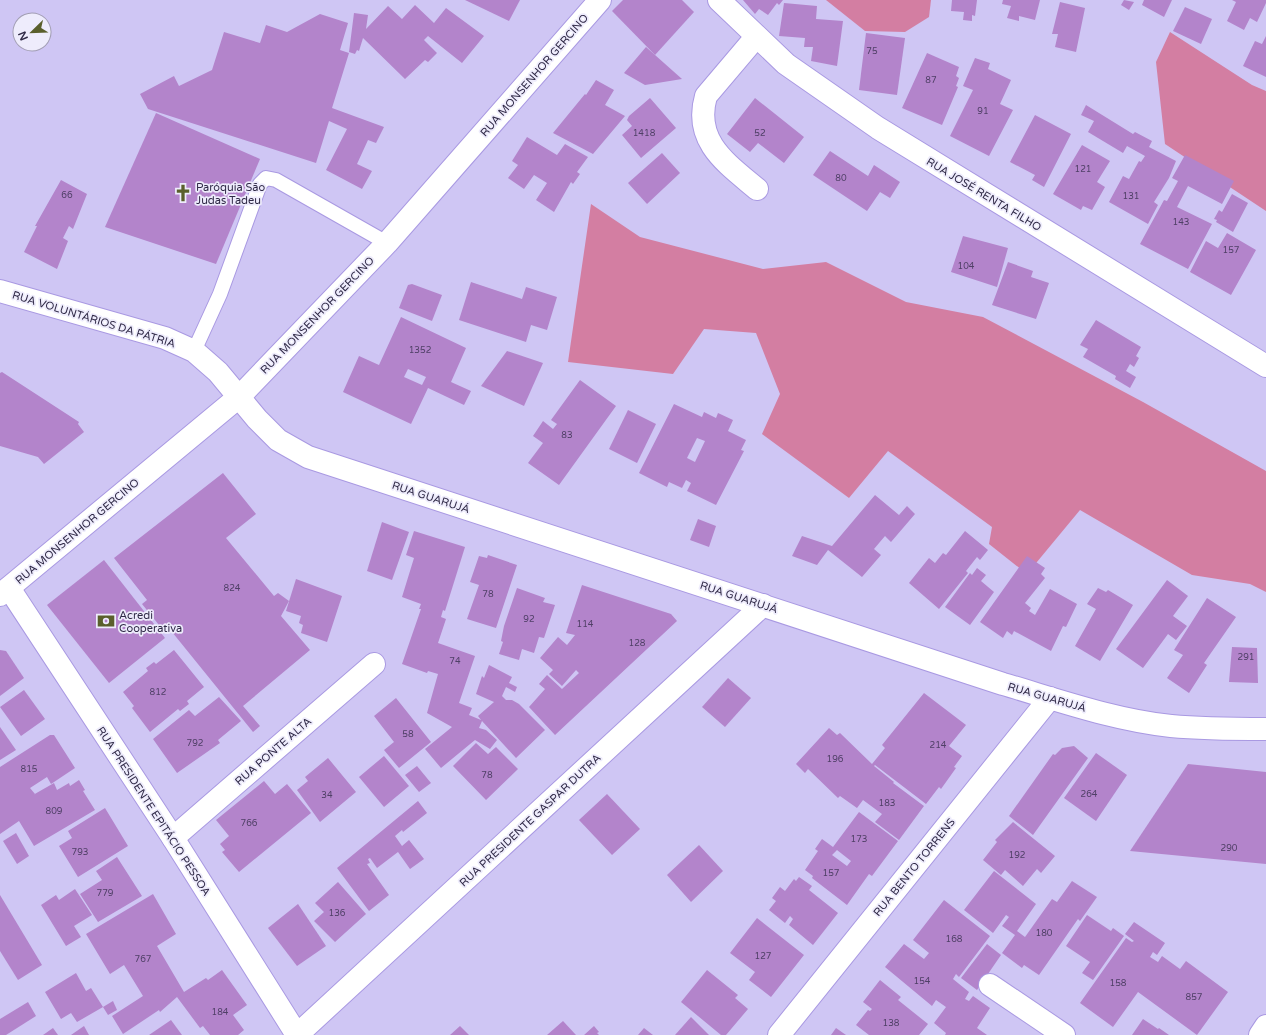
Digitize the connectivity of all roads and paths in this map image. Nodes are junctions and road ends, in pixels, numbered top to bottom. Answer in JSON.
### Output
{"nodes":[{"id":1,"x":600,"y":0,"type":"edge"},
{"id":2,"x":719,"y":0,"type":"edge"},
{"id":3,"x":756,"y":37,"type":"junction"},
{"id":4,"x":757,"y":188,"type":"dead end"},
{"id":5,"x":387,"y":243,"type":"junction"},
{"id":6,"x":0,"y":291,"type":"edge"},
{"id":7,"x":194,"y":351,"type":"junction"},
{"id":8,"x":1266,"y":366,"type":"edge"},
{"id":9,"x":240,"y":396,"type":"junction"},
{"id":10,"x":4,"y":591,"type":"edge"},
{"id":11,"x":763,"y":604,"type":"junction"},
{"id":12,"x":374,"y":664,"type":"dead end"},
{"id":13,"x":1050,"y":698,"type":"junction"},
{"id":14,"x":1266,"y":729,"type":"edge"},
{"id":15,"x":173,"y":838,"type":"junction"},
{"id":16,"x":990,"y":985,"type":"dead end"},
{"id":17,"x":1266,"y":1026,"type":"edge"},
{"id":18,"x":297,"y":1035,"type":"edge"},
{"id":19,"x":779,"y":1035,"type":"edge"},
{"id":20,"x":1064,"y":1035,"type":"edge"},
{"id":21,"x":1260,"y":1035,"type":"edge"}],
"edges":[{"from":1,"to":5,"type":"street","name":"RUA MONSENHOR GERCINO"},
{"from":2,"to":3,"type":"street","name":"RUA JOSÉ RENTA FILHO"},
{"from":3,"to":4,"type":"street"},
{"from":3,"to":8,"type":"street","name":"RUA JOSÉ RENTA FILHO"},
{"from":5,"to":7,"type":"lane"},
{"from":5,"to":9,"type":"street","name":"RUA MONSENHOR GERCINO"},
{"from":6,"to":7,"type":"street","name":"RUA VOLUNTÁRIOS DA PÁTRIA"},
{"from":7,"to":9,"type":"street","name":"RUA VOLUNTÁRIOS DA PÁTRIA"},
{"from":9,"to":10,"type":"street","name":"RUA MONSENHOR GERCINO"},
{"from":9,"to":11,"type":"street","name":"RUA GUARUJÁ"},
{"from":10,"to":15,"type":"street","name":"RUA PRESIDENTE EPITÁCIO PESSOA"},
{"from":11,"to":13,"type":"street","name":"RUA GUARUJÁ"},
{"from":11,"to":18,"type":"street","name":"RUA PRESIDENTE GASPAR DUTRA"},
{"from":12,"to":15,"type":"street","name":"RUA PONTE ALTA"},
{"from":13,"to":14,"type":"street","name":"RUA GUARUJÁ"},
{"from":13,"to":19,"type":"street","name":"RUA BENTO TORRENS"},
{"from":15,"to":18,"type":"street","name":"RUA PRESIDENTE EPITÁCIO PESSOA"},
{"from":16,"to":20,"type":"street"},
{"from":17,"to":21,"type":"street"}]}
